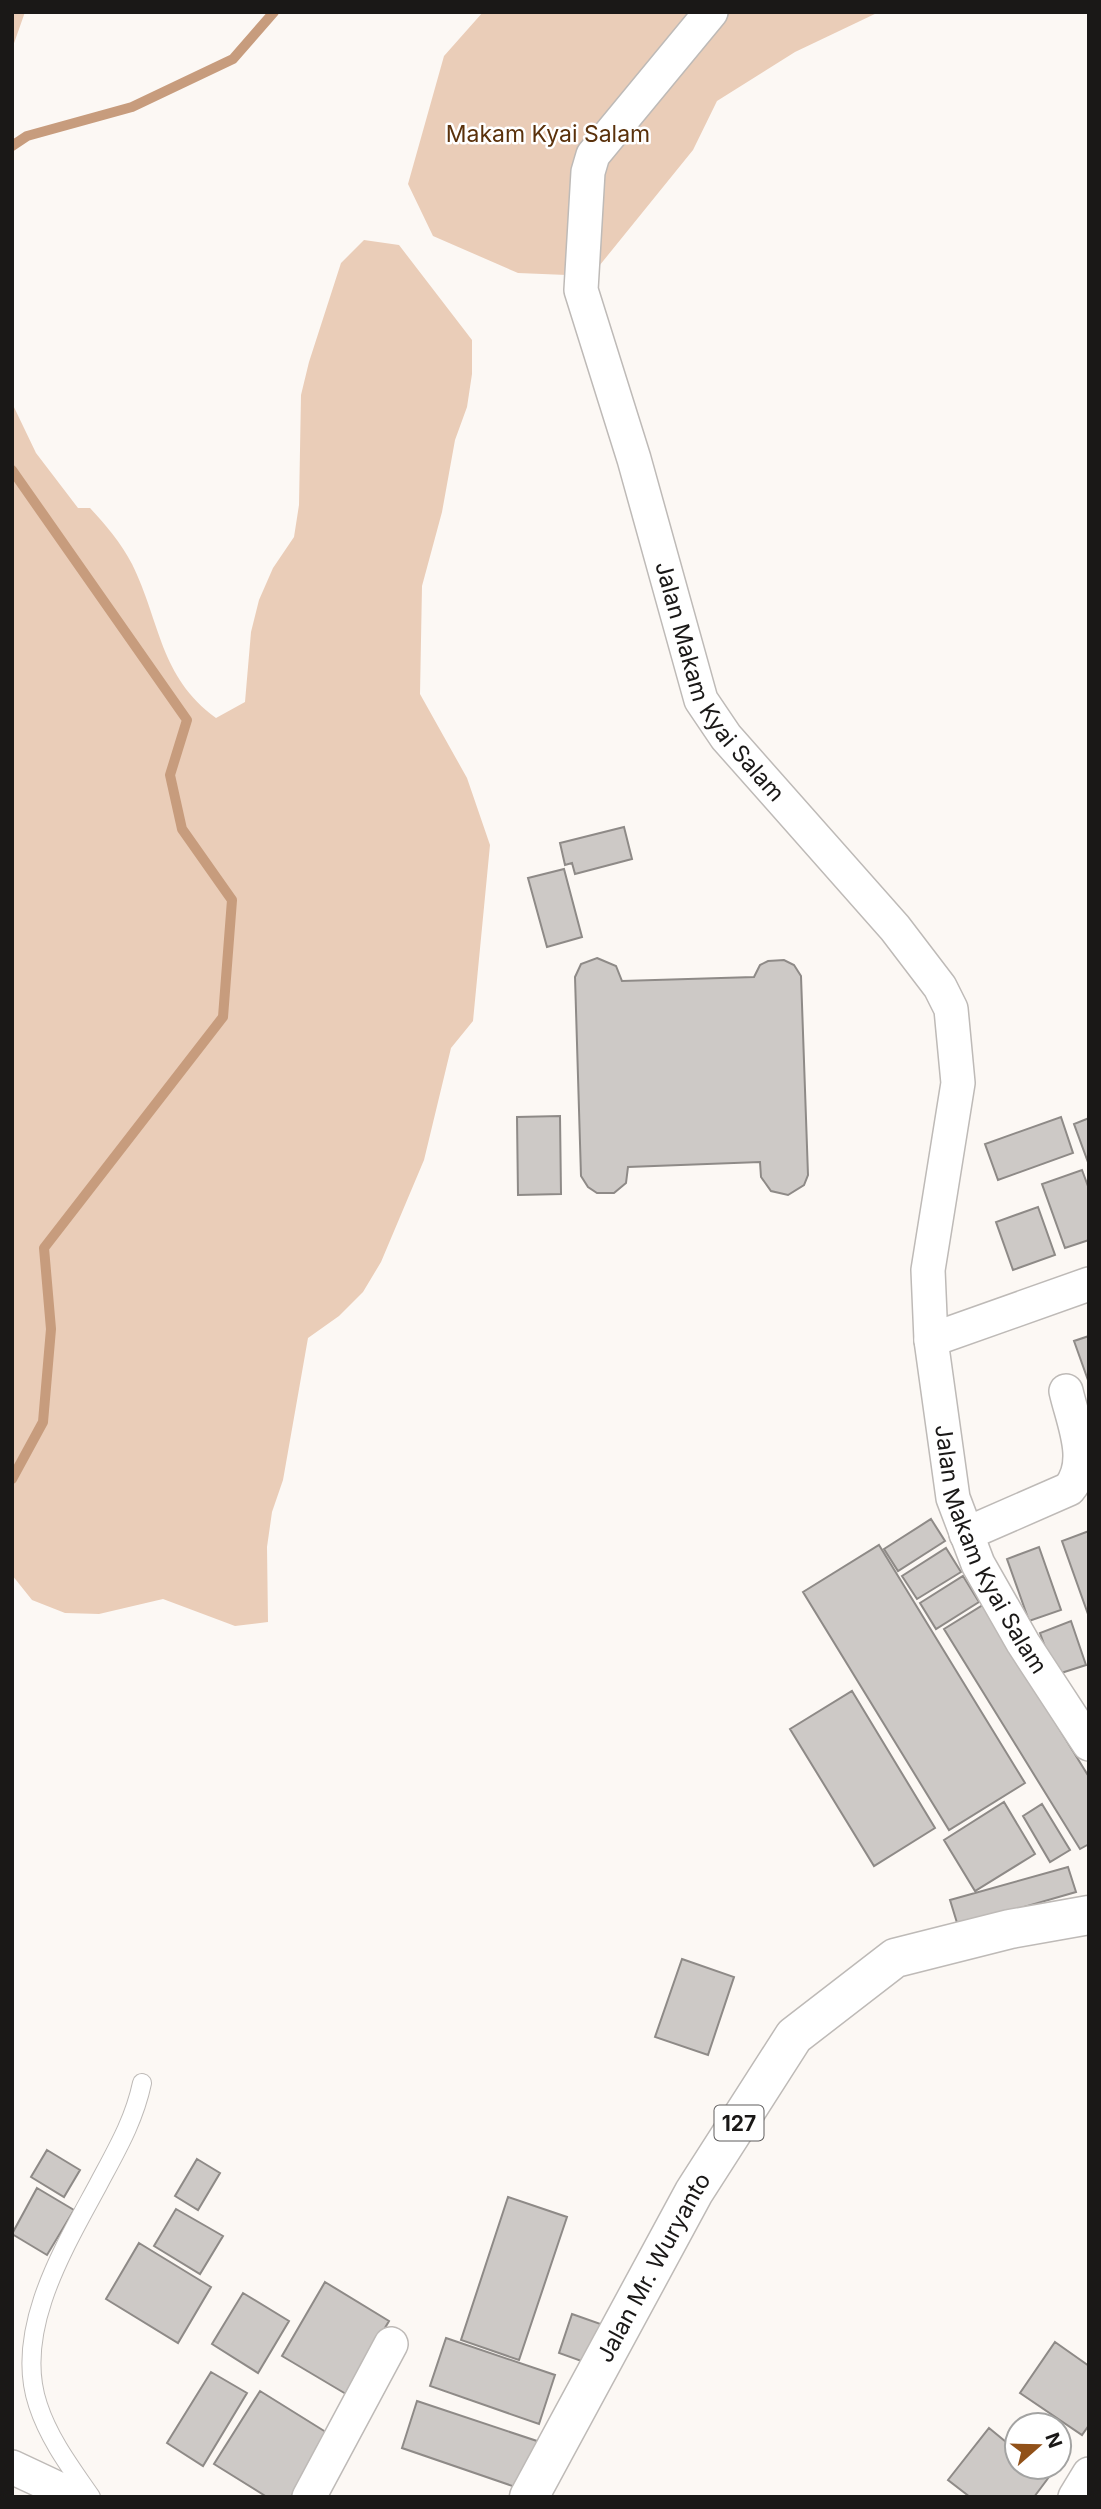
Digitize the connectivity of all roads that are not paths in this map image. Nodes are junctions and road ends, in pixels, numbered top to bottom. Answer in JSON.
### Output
{"nodes":[{"id":1,"x":711,"y":12,"type":"edge"},
{"id":2,"x":1089,"y":1284,"type":"edge"},
{"id":3,"x":931,"y":1339,"type":"junction"},
{"id":4,"x":1066,"y":1391,"type":"dead end"},
{"id":5,"x":966,"y":1534,"type":"junction"},
{"id":6,"x":1089,"y":1744,"type":"edge"},
{"id":7,"x":1089,"y":1914,"type":"edge"},
{"id":8,"x":142,"y":2083,"type":"dead end"},
{"id":9,"x":391,"y":2344,"type":"dead end"},
{"id":10,"x":12,"y":2467,"type":"edge"},
{"id":11,"x":1089,"y":2474,"type":"edge"},
{"id":12,"x":76,"y":2497,"type":"edge"},
{"id":13,"x":91,"y":2497,"type":"edge"},
{"id":14,"x":309,"y":2497,"type":"edge"},
{"id":15,"x":529,"y":2497,"type":"edge"},
{"id":16,"x":1075,"y":2497,"type":"edge"}],
"edges":[{"from":1,"to":3,"type":"street","name":"Jalan Makam Kyai Salam"},
{"from":2,"to":3,"type":"street"},
{"from":3,"to":5,"type":"street","name":"Jalan Makam Kyai Salam"},
{"from":4,"to":5,"type":"street"},
{"from":5,"to":6,"type":"street","name":"Jalan Makam Kyai Salam"},
{"from":7,"to":15,"type":"main road","name":"Jalan Mr. Wuryanto","number":"127"},
{"from":8,"to":13,"type":"lane"},
{"from":9,"to":14,"type":"street"},
{"from":10,"to":12,"type":"street"},
{"from":11,"to":16,"type":"street"}]}
